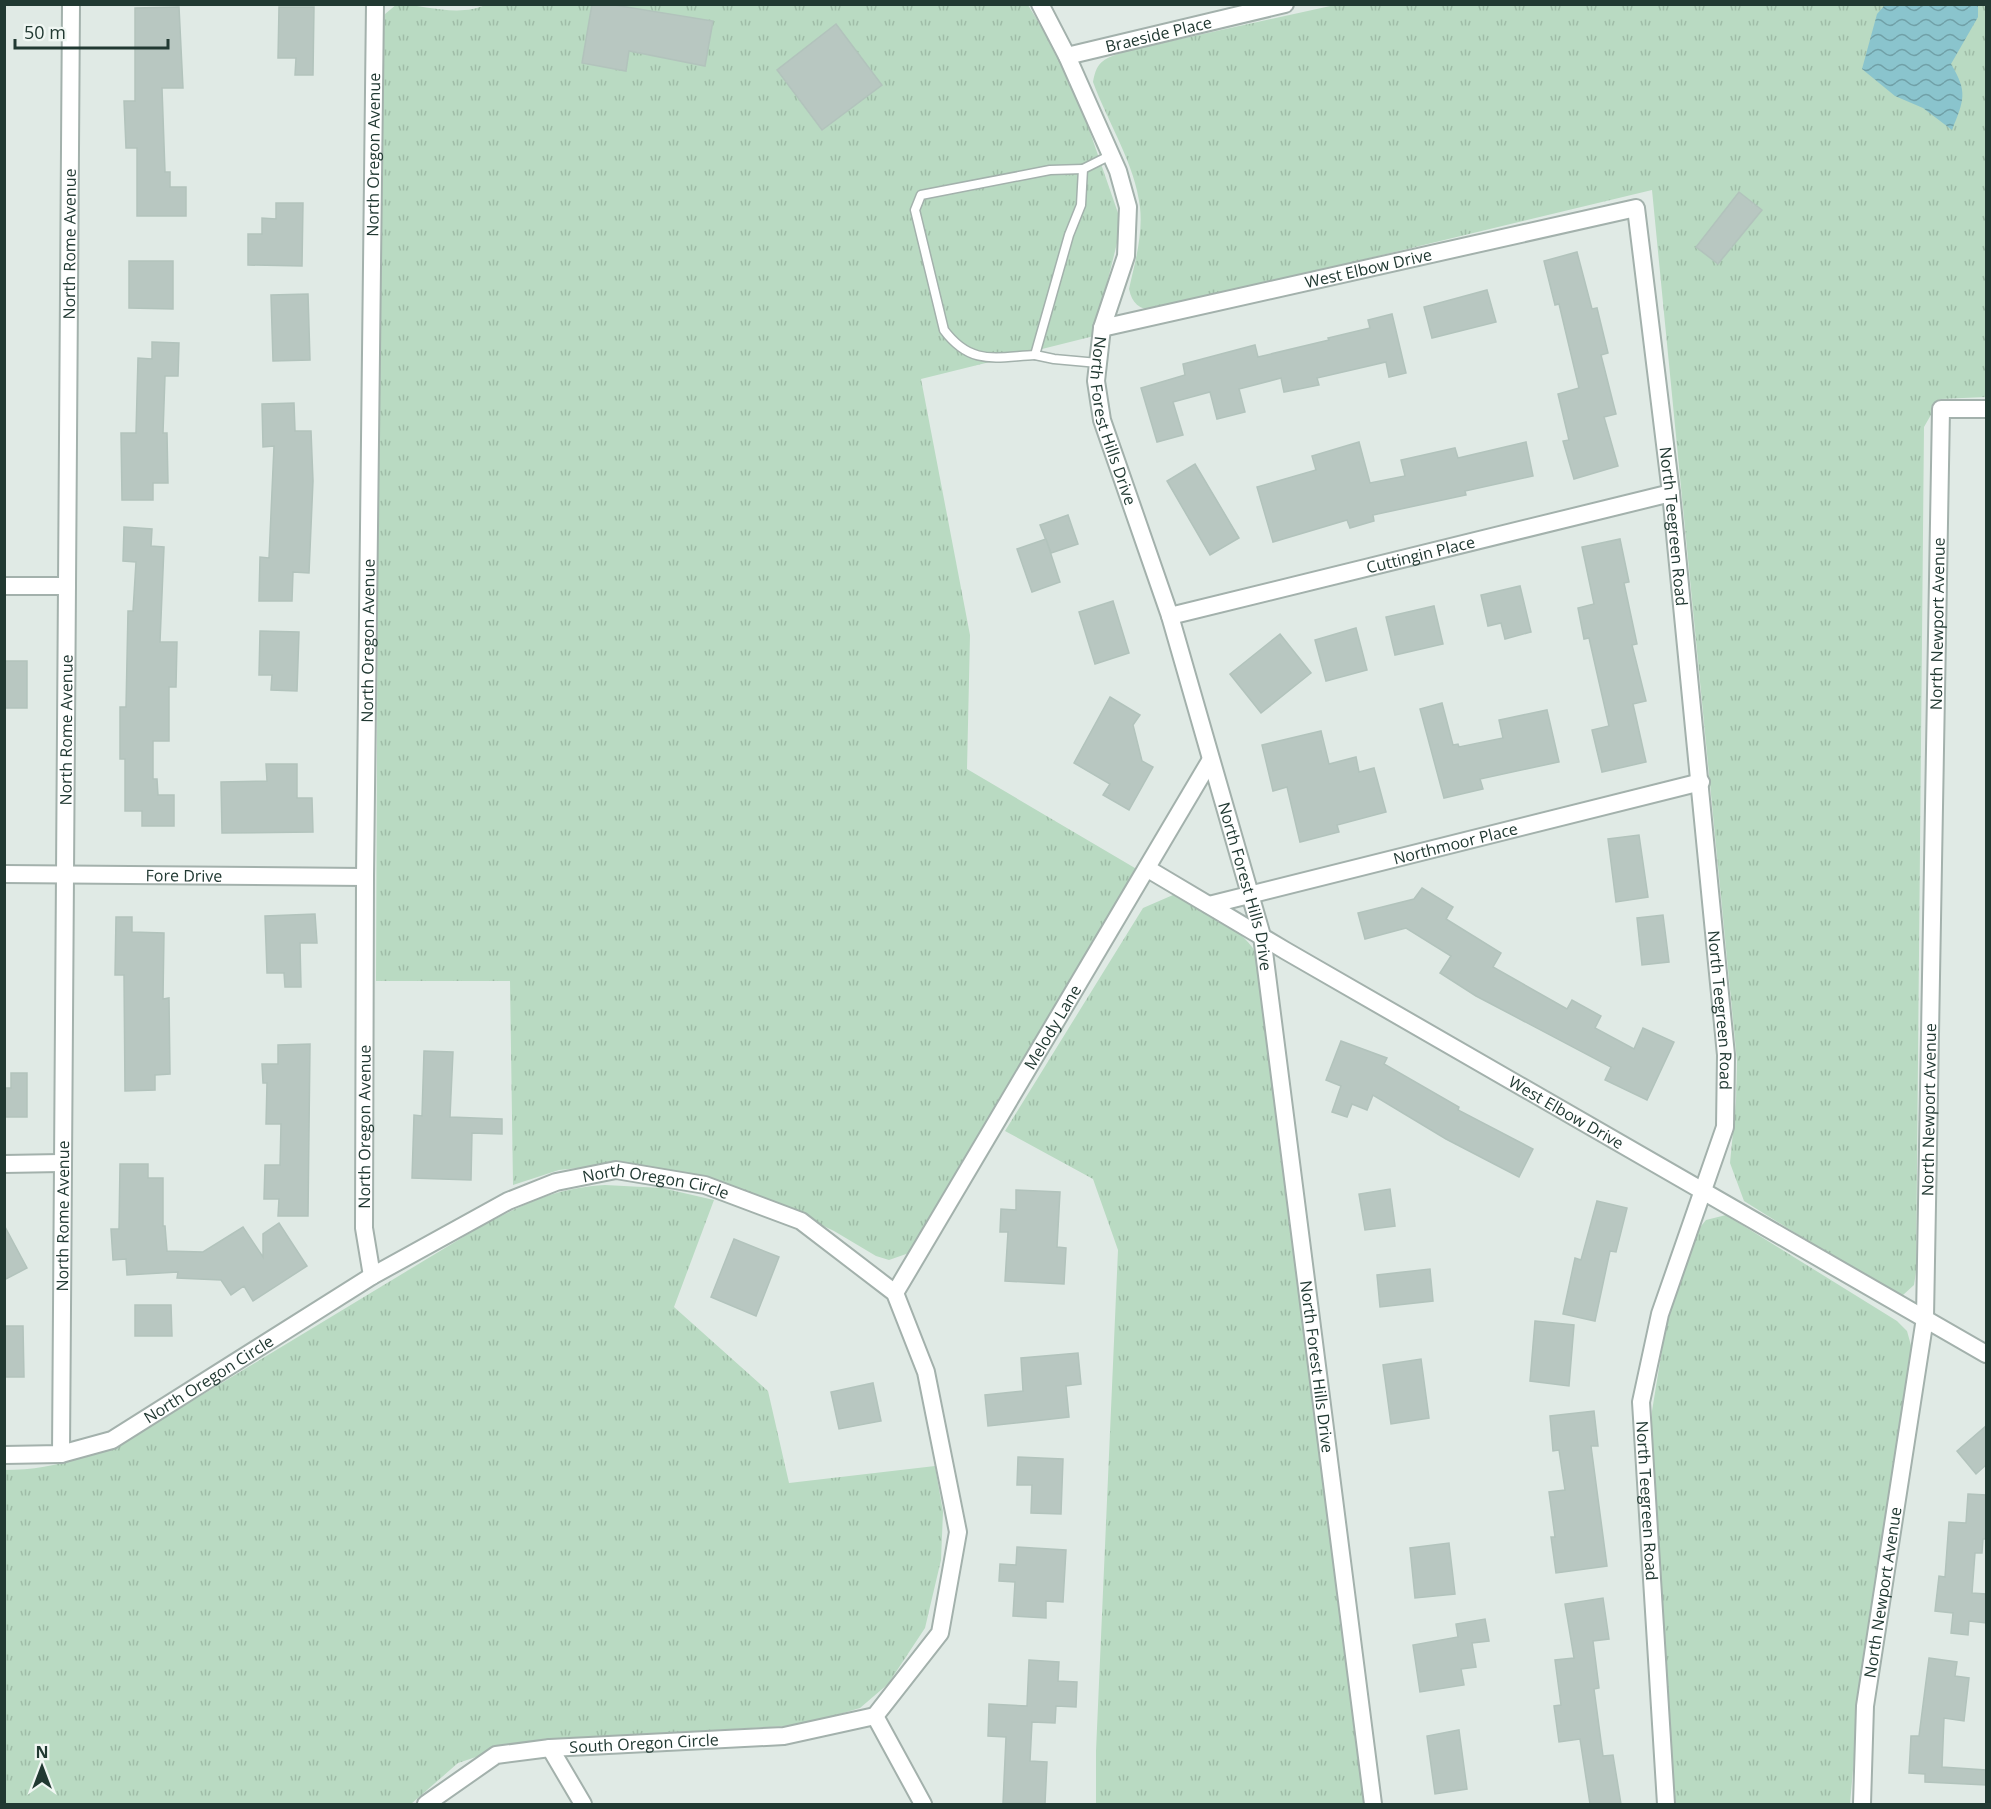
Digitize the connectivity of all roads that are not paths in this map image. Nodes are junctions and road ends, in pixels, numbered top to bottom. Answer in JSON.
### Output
{"nodes":[{"id":1,"x":71,"y":4,"type":"edge"},
{"id":2,"x":375,"y":4,"type":"edge"},
{"id":3,"x":1040,"y":4,"type":"edge"},
{"id":4,"x":1285,"y":4,"type":"edge"},
{"id":5,"x":1067,"y":56,"type":"junction"},
{"id":6,"x":1111,"y":155,"type":"junction"},
{"id":7,"x":1083,"y":169,"type":"junction"},
{"id":8,"x":1636,"y":208,"type":"joint"},
{"id":9,"x":1102,"y":328,"type":"junction"},
{"id":10,"x":1035,"y":355,"type":"junction"},
{"id":11,"x":1098,"y":363,"type":"junction"},
{"id":12,"x":1986,"y":409,"type":"edge"},
{"id":13,"x":1671,"y":494,"type":"junction"},
{"id":14,"x":4,"y":586,"type":"edge"},
{"id":15,"x":67,"y":586,"type":"junction"},
{"id":16,"x":1170,"y":616,"type":"junction"},
{"id":17,"x":1210,"y":761,"type":"junction"},
{"id":18,"x":1701,"y":782,"type":"junction"},
{"id":19,"x":1148,"y":869,"type":"junction"},
{"id":20,"x":4,"y":874,"type":"edge"},
{"id":21,"x":63,"y":874,"type":"junction"},
{"id":22,"x":365,"y":877,"type":"junction"},
{"id":23,"x":1251,"y":893,"type":"junction"},
{"id":24,"x":1209,"y":905,"type":"junction"},
{"id":25,"x":1262,"y":936,"type":"junction"},
{"id":26,"x":61,"y":1163,"type":"junction"},
{"id":27,"x":4,"y":1164,"type":"edge"},
{"id":28,"x":1704,"y":1190,"type":"junction"},
{"id":29,"x":372,"y":1276,"type":"junction"},
{"id":30,"x":895,"y":1293,"type":"junction"},
{"id":31,"x":1925,"y":1318,"type":"junction"},
{"id":32,"x":1986,"y":1353,"type":"edge"},
{"id":33,"x":61,"y":1454,"type":"junction"},
{"id":34,"x":4,"y":1455,"type":"edge"},
{"id":35,"x":875,"y":1716,"type":"junction"},
{"id":36,"x":550,"y":1748,"type":"junction"},
{"id":37,"x":426,"y":1804,"type":"edge"},
{"id":38,"x":583,"y":1804,"type":"edge"},
{"id":39,"x":923,"y":1804,"type":"edge"},
{"id":40,"x":1373,"y":1804,"type":"edge"},
{"id":41,"x":1666,"y":1804,"type":"edge"},
{"id":42,"x":1862,"y":1804,"type":"edge"}],
"edges":[{"from":1,"to":15,"type":"street","name":"North Rome Avenue"},
{"from":2,"to":22,"type":"street","name":"North Oregon Avenue"},
{"from":3,"to":5,"type":"street","name":"North Forest Hills Drive"},
{"from":4,"to":5,"type":"street","name":"Braeside Place"},
{"from":5,"to":6,"type":"street","name":"North Forest Hills Drive"},
{"from":6,"to":7,"type":"lane"},
{"from":6,"to":9,"type":"street","name":"North Forest Hills Drive"},
{"from":7,"to":10,"type":"lane"},
{"from":7,"to":10,"type":"lane"},
{"from":8,"to":9,"type":"street","name":"West Elbow Drive"},
{"from":8,"to":13,"type":"street","name":"North Teegreen Road"},
{"from":9,"to":11,"type":"street","name":"North Forest Hills Drive"},
{"from":10,"to":11,"type":"lane"},
{"from":11,"to":16,"type":"street","name":"North Forest Hills Drive"},
{"from":12,"to":31,"type":"street","name":"North Newport Avenue"},
{"from":13,"to":16,"type":"street","name":"Cuttingin Place"},
{"from":13,"to":18,"type":"street","name":"North Teegreen Road"},
{"from":14,"to":15,"type":"street"},
{"from":15,"to":21,"type":"street","name":"North Rome Avenue"},
{"from":16,"to":17,"type":"street","name":"North Forest Hills Drive"},
{"from":17,"to":19,"type":"street","name":"Melody Lane"},
{"from":17,"to":23,"type":"street","name":"North Forest Hills Drive"},
{"from":18,"to":23,"type":"street","name":"Northmoor Place"},
{"from":18,"to":28,"type":"street","name":"North Teegreen Road"},
{"from":19,"to":24,"type":"street","name":"West Elbow Drive"},
{"from":19,"to":30,"type":"street","name":"Melody Lane"},
{"from":20,"to":21,"type":"street","name":"Fore Drive"},
{"from":21,"to":22,"type":"street","name":"Fore Drive"},
{"from":21,"to":26,"type":"street","name":"North Rome Avenue"},
{"from":22,"to":29,"type":"street","name":"North Oregon Avenue"},
{"from":23,"to":24,"type":"street","name":"Northmoor Place"},
{"from":23,"to":25,"type":"street","name":"North Forest Hills Drive"},
{"from":24,"to":25,"type":"street","name":"West Elbow Drive"},
{"from":25,"to":28,"type":"street","name":"West Elbow Drive"},
{"from":25,"to":40,"type":"street","name":"North Forest Hills Drive"},
{"from":26,"to":27,"type":"street"},
{"from":26,"to":33,"type":"street","name":"North Rome Avenue"},
{"from":28,"to":31,"type":"street","name":"West Elbow Drive"},
{"from":28,"to":41,"type":"street","name":"North Teegreen Road"},
{"from":29,"to":30,"type":"street","name":"North Oregon Circle"},
{"from":29,"to":33,"type":"street","name":"North Oregon Circle"},
{"from":30,"to":35,"type":"street"},
{"from":31,"to":32,"type":"street","name":"West Elbow Drive"},
{"from":31,"to":42,"type":"street","name":"North Newport Avenue"},
{"from":33,"to":34,"type":"street","name":"North Oregon Circle"},
{"from":35,"to":36,"type":"street","name":"South Oregon Circle"},
{"from":35,"to":39,"type":"street"},
{"from":36,"to":37,"type":"street","name":"South Oregon Circle"},
{"from":36,"to":38,"type":"street"}]}
